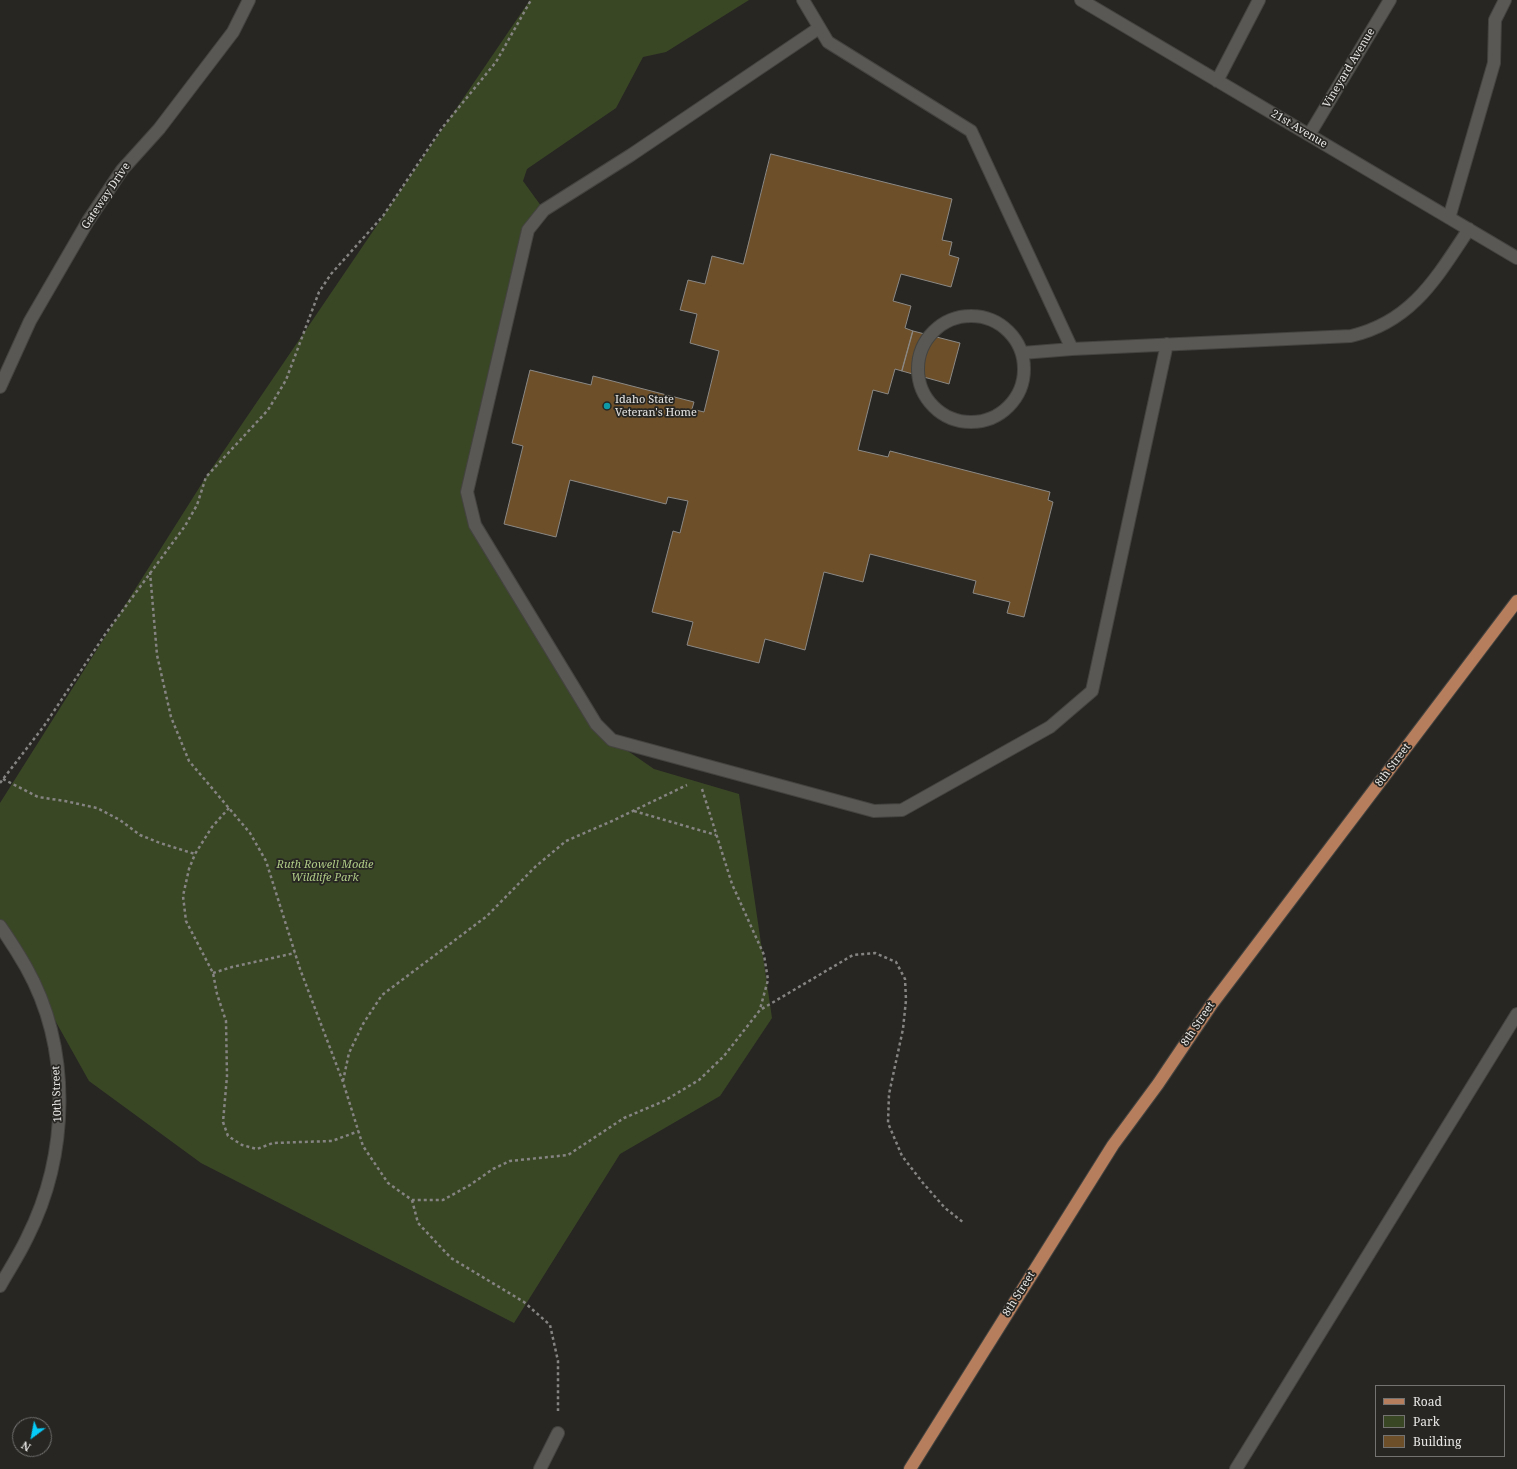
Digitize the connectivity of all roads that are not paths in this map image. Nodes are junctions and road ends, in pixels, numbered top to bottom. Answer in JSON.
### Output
{"nodes":[{"id":1,"x":250,"y":0,"type":"edge"},
{"id":2,"x":803,"y":0,"type":"edge"},
{"id":3,"x":1081,"y":0,"type":"edge"},
{"id":4,"x":1259,"y":0,"type":"edge"},
{"id":5,"x":1390,"y":0,"type":"edge"},
{"id":6,"x":1505,"y":0,"type":"edge"},
{"id":7,"x":819,"y":28,"type":"junction"},
{"id":8,"x":1217,"y":81,"type":"junction"},
{"id":9,"x":1310,"y":135,"type":"junction"},
{"id":10,"x":1449,"y":218,"type":"junction"},
{"id":11,"x":1469,"y":229,"type":"junction"},
{"id":12,"x":1517,"y":258,"type":"edge"},
{"id":13,"x":1167,"y":344,"type":"junction"},
{"id":14,"x":1072,"y":349,"type":"junction"},
{"id":15,"x":1022,"y":353,"type":"junction"},
{"id":16,"x":0,"y":387,"type":"edge"},
{"id":17,"x":1517,"y":601,"type":"edge"},
{"id":18,"x":0,"y":926,"type":"edge"},
{"id":19,"x":1517,"y":1014,"type":"edge"},
{"id":20,"x":0,"y":1286,"type":"edge"},
{"id":21,"x":558,"y":1433,"type":"road end"},
{"id":22,"x":540,"y":1469,"type":"edge"},
{"id":23,"x":910,"y":1469,"type":"edge"},
{"id":24,"x":1236,"y":1469,"type":"edge"}],
"edges":[{"from":1,"to":16,"type":"street","name":"Gateway Drive"},
{"from":2,"to":7,"type":"street"},
{"from":3,"to":8,"type":"street","name":"21st Avenue"},
{"from":4,"to":8,"type":"street"},
{"from":5,"to":9,"type":"street","name":"Vineyard Avenue"},
{"from":6,"to":10,"type":"street"},
{"from":7,"to":13,"type":"street"},
{"from":7,"to":14,"type":"street"},
{"from":8,"to":9,"type":"street","name":"21st Avenue"},
{"from":9,"to":10,"type":"street","name":"21st Avenue"},
{"from":10,"to":11,"type":"street","name":"21st Avenue"},
{"from":11,"to":12,"type":"street","name":"21st Avenue"},
{"from":11,"to":13,"type":"street"},
{"from":13,"to":14,"type":"street"},
{"from":14,"to":15,"type":"street"},
{"from":15,"to":15,"type":"street"},
{"from":17,"to":23,"type":"main road","name":"8th Street"},
{"from":18,"to":20,"type":"street","name":"10th Street"},
{"from":19,"to":24,"type":"street"},
{"from":21,"to":22,"type":"street"}]}
